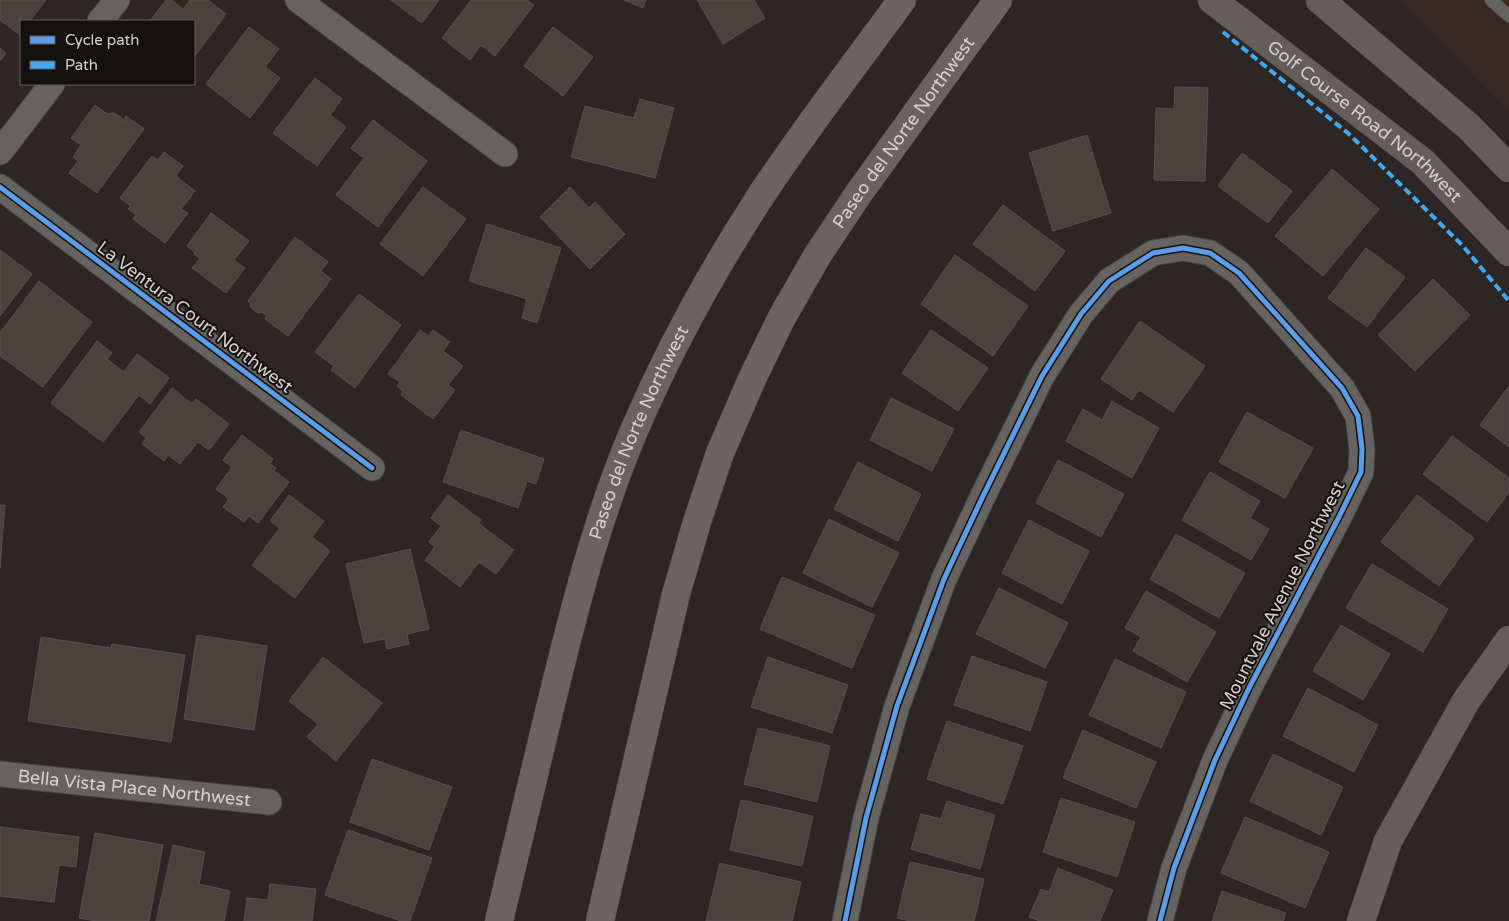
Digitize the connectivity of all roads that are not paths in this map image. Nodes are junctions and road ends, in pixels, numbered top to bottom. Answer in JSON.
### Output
{"nodes":[{"id":1,"x":117,"y":0,"type":"edge"},
{"id":2,"x":298,"y":0,"type":"edge"},
{"id":3,"x":902,"y":0,"type":"edge"},
{"id":4,"x":998,"y":0,"type":"edge"},
{"id":5,"x":1212,"y":0,"type":"edge"},
{"id":6,"x":1320,"y":0,"type":"edge"},
{"id":7,"x":1491,"y":0,"type":"edge"},
{"id":8,"x":1509,"y":16,"type":"edge"},
{"id":9,"x":101,"y":20,"type":"edge"},
{"id":10,"x":51,"y":85,"type":"edge"},
{"id":11,"x":0,"y":152,"type":"edge"},
{"id":12,"x":505,"y":154,"type":"dead end"},
{"id":13,"x":1507,"y":164,"type":"edge"},
{"id":14,"x":0,"y":188,"type":"edge"},
{"id":15,"x":1509,"y":252,"type":"edge"},
{"id":16,"x":372,"y":468,"type":"dead end"},
{"id":17,"x":1509,"y":640,"type":"edge"},
{"id":18,"x":0,"y":774,"type":"edge"},
{"id":19,"x":268,"y":802,"type":"dead end"},
{"id":20,"x":499,"y":921,"type":"edge"},
{"id":21,"x":600,"y":921,"type":"edge"},
{"id":22,"x":845,"y":921,"type":"edge"},
{"id":23,"x":1160,"y":921,"type":"edge"},
{"id":24,"x":1361,"y":921,"type":"edge"}],
"edges":[{"from":1,"to":9,"type":"street"},
{"from":2,"to":12,"type":"street"},
{"from":3,"to":20,"type":"main road","name":"Paseo del Norte Northwest"},
{"from":4,"to":21,"type":"main road","name":"Paseo del Norte Northwest"},
{"from":5,"to":15,"type":"main road","name":"Golf Course Road Northwest"},
{"from":6,"to":13,"type":"main road"},
{"from":7,"to":8,"type":"lane"},
{"from":10,"to":11,"type":"street"},
{"from":14,"to":16,"type":"street","name":"La Ventura Court Northwest"},
{"from":17,"to":24,"type":"main road"},
{"from":18,"to":19,"type":"street","name":"Bella Vista Place Northwest"},
{"from":22,"to":23,"type":"street","name":"Mountvale Avenue Northwest"}]}
